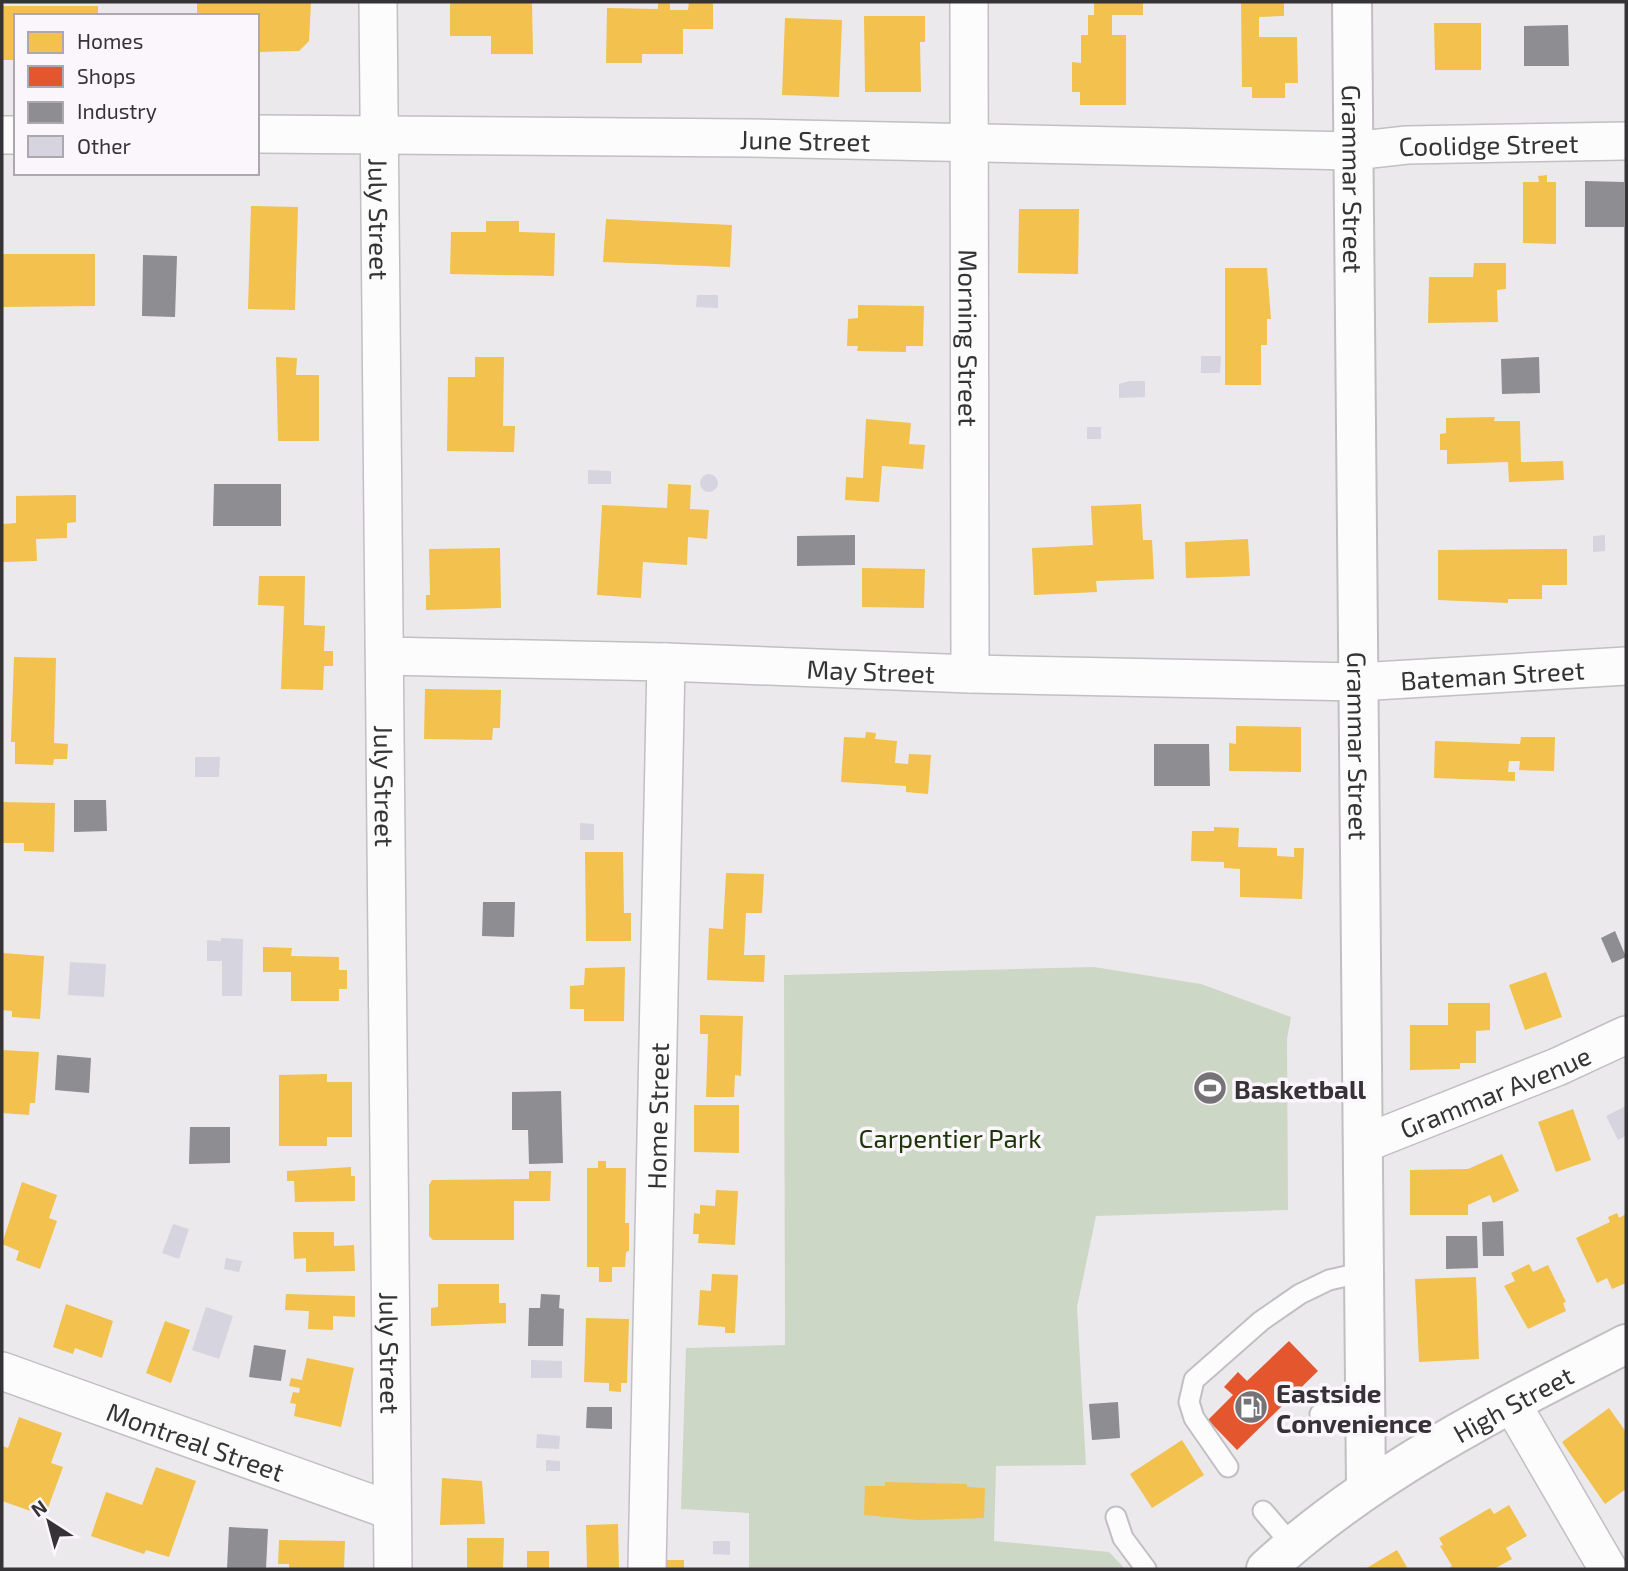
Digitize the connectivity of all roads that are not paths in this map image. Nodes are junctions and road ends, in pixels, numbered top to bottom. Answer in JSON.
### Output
{"nodes":[{"id":1,"x":378,"y":2,"type":"edge"},
{"id":2,"x":969,"y":2,"type":"edge"},
{"id":3,"x":1352,"y":2,"type":"edge"},
{"id":4,"x":378,"y":133,"type":"junction"},
{"id":5,"x":259,"y":134,"type":"edge"},
{"id":6,"x":1626,"y":141,"type":"edge"},
{"id":7,"x":968,"y":142,"type":"junction"},
{"id":8,"x":1353,"y":151,"type":"junction"},
{"id":9,"x":385,"y":656,"type":"junction"},
{"id":10,"x":666,"y":662,"type":"junction"},
{"id":11,"x":1626,"y":666,"type":"edge"},
{"id":12,"x":970,"y":674,"type":"junction"},
{"id":13,"x":1358,"y":682,"type":"junction"},
{"id":14,"x":1626,"y":1035,"type":"edge"},
{"id":15,"x":1363,"y":1144,"type":"junction"},
{"id":16,"x":1364,"y":1272,"type":"junction"},
{"id":17,"x":1626,"y":1345,"type":"edge"},
{"id":18,"x":2,"y":1371,"type":"edge"},
{"id":19,"x":1512,"y":1404,"type":"junction"},
{"id":20,"x":1365,"y":1405,"type":"junction"},
{"id":21,"x":1320,"y":1414,"type":"dead end"},
{"id":22,"x":1228,"y":1467,"type":"dead end"},
{"id":23,"x":1366,"y":1488,"type":"junction"},
{"id":24,"x":392,"y":1511,"type":"junction"},
{"id":25,"x":1263,"y":1511,"type":"dead end"},
{"id":26,"x":1116,"y":1517,"type":"dead end"},
{"id":27,"x":1279,"y":1558,"type":"edge"},
{"id":28,"x":393,"y":1569,"type":"edge"},
{"id":29,"x":647,"y":1569,"type":"edge"},
{"id":30,"x":1146,"y":1569,"type":"edge"},
{"id":31,"x":1608,"y":1569,"type":"edge"}],
"edges":[{"from":1,"to":4,"type":"street","name":"July Street"},
{"from":2,"to":7,"type":"street","name":"Morning Street"},
{"from":3,"to":8,"type":"street","name":"Grammar Street"},
{"from":4,"to":5,"type":"street","name":"June Street"},
{"from":4,"to":7,"type":"street","name":"June Street"},
{"from":4,"to":9,"type":"street","name":"July Street"},
{"from":6,"to":8,"type":"street","name":"Coolidge Street"},
{"from":7,"to":8,"type":"street","name":"June Street"},
{"from":7,"to":12,"type":"street","name":"Morning Street"},
{"from":8,"to":13,"type":"street","name":"Grammar Street"},
{"from":9,"to":10,"type":"street","name":"May Street"},
{"from":9,"to":24,"type":"street","name":"July Street"},
{"from":10,"to":12,"type":"street","name":"May Street"},
{"from":10,"to":29,"type":"street","name":"Home Street"},
{"from":11,"to":13,"type":"street","name":"Bateman Street"},
{"from":12,"to":13,"type":"street","name":"May Street"},
{"from":13,"to":15,"type":"street","name":"Grammar Street"},
{"from":14,"to":15,"type":"street","name":"Grammar Avenue"},
{"from":15,"to":16,"type":"street","name":"Grammar Street"},
{"from":16,"to":20,"type":"street","name":"Grammar Street"},
{"from":16,"to":22,"type":"lane"},
{"from":17,"to":19,"type":"street","name":"High Street"},
{"from":18,"to":24,"type":"street","name":"Montreal Street"},
{"from":19,"to":23,"type":"street","name":"High Street"},
{"from":19,"to":31,"type":"street"},
{"from":20,"to":21,"type":"lane"},
{"from":20,"to":23,"type":"street","name":"Grammar Street"},
{"from":23,"to":27,"type":"street","name":"High Street"},
{"from":24,"to":28,"type":"street","name":"July Street"},
{"from":25,"to":27,"type":"lane"},
{"from":26,"to":30,"type":"lane"}]}
